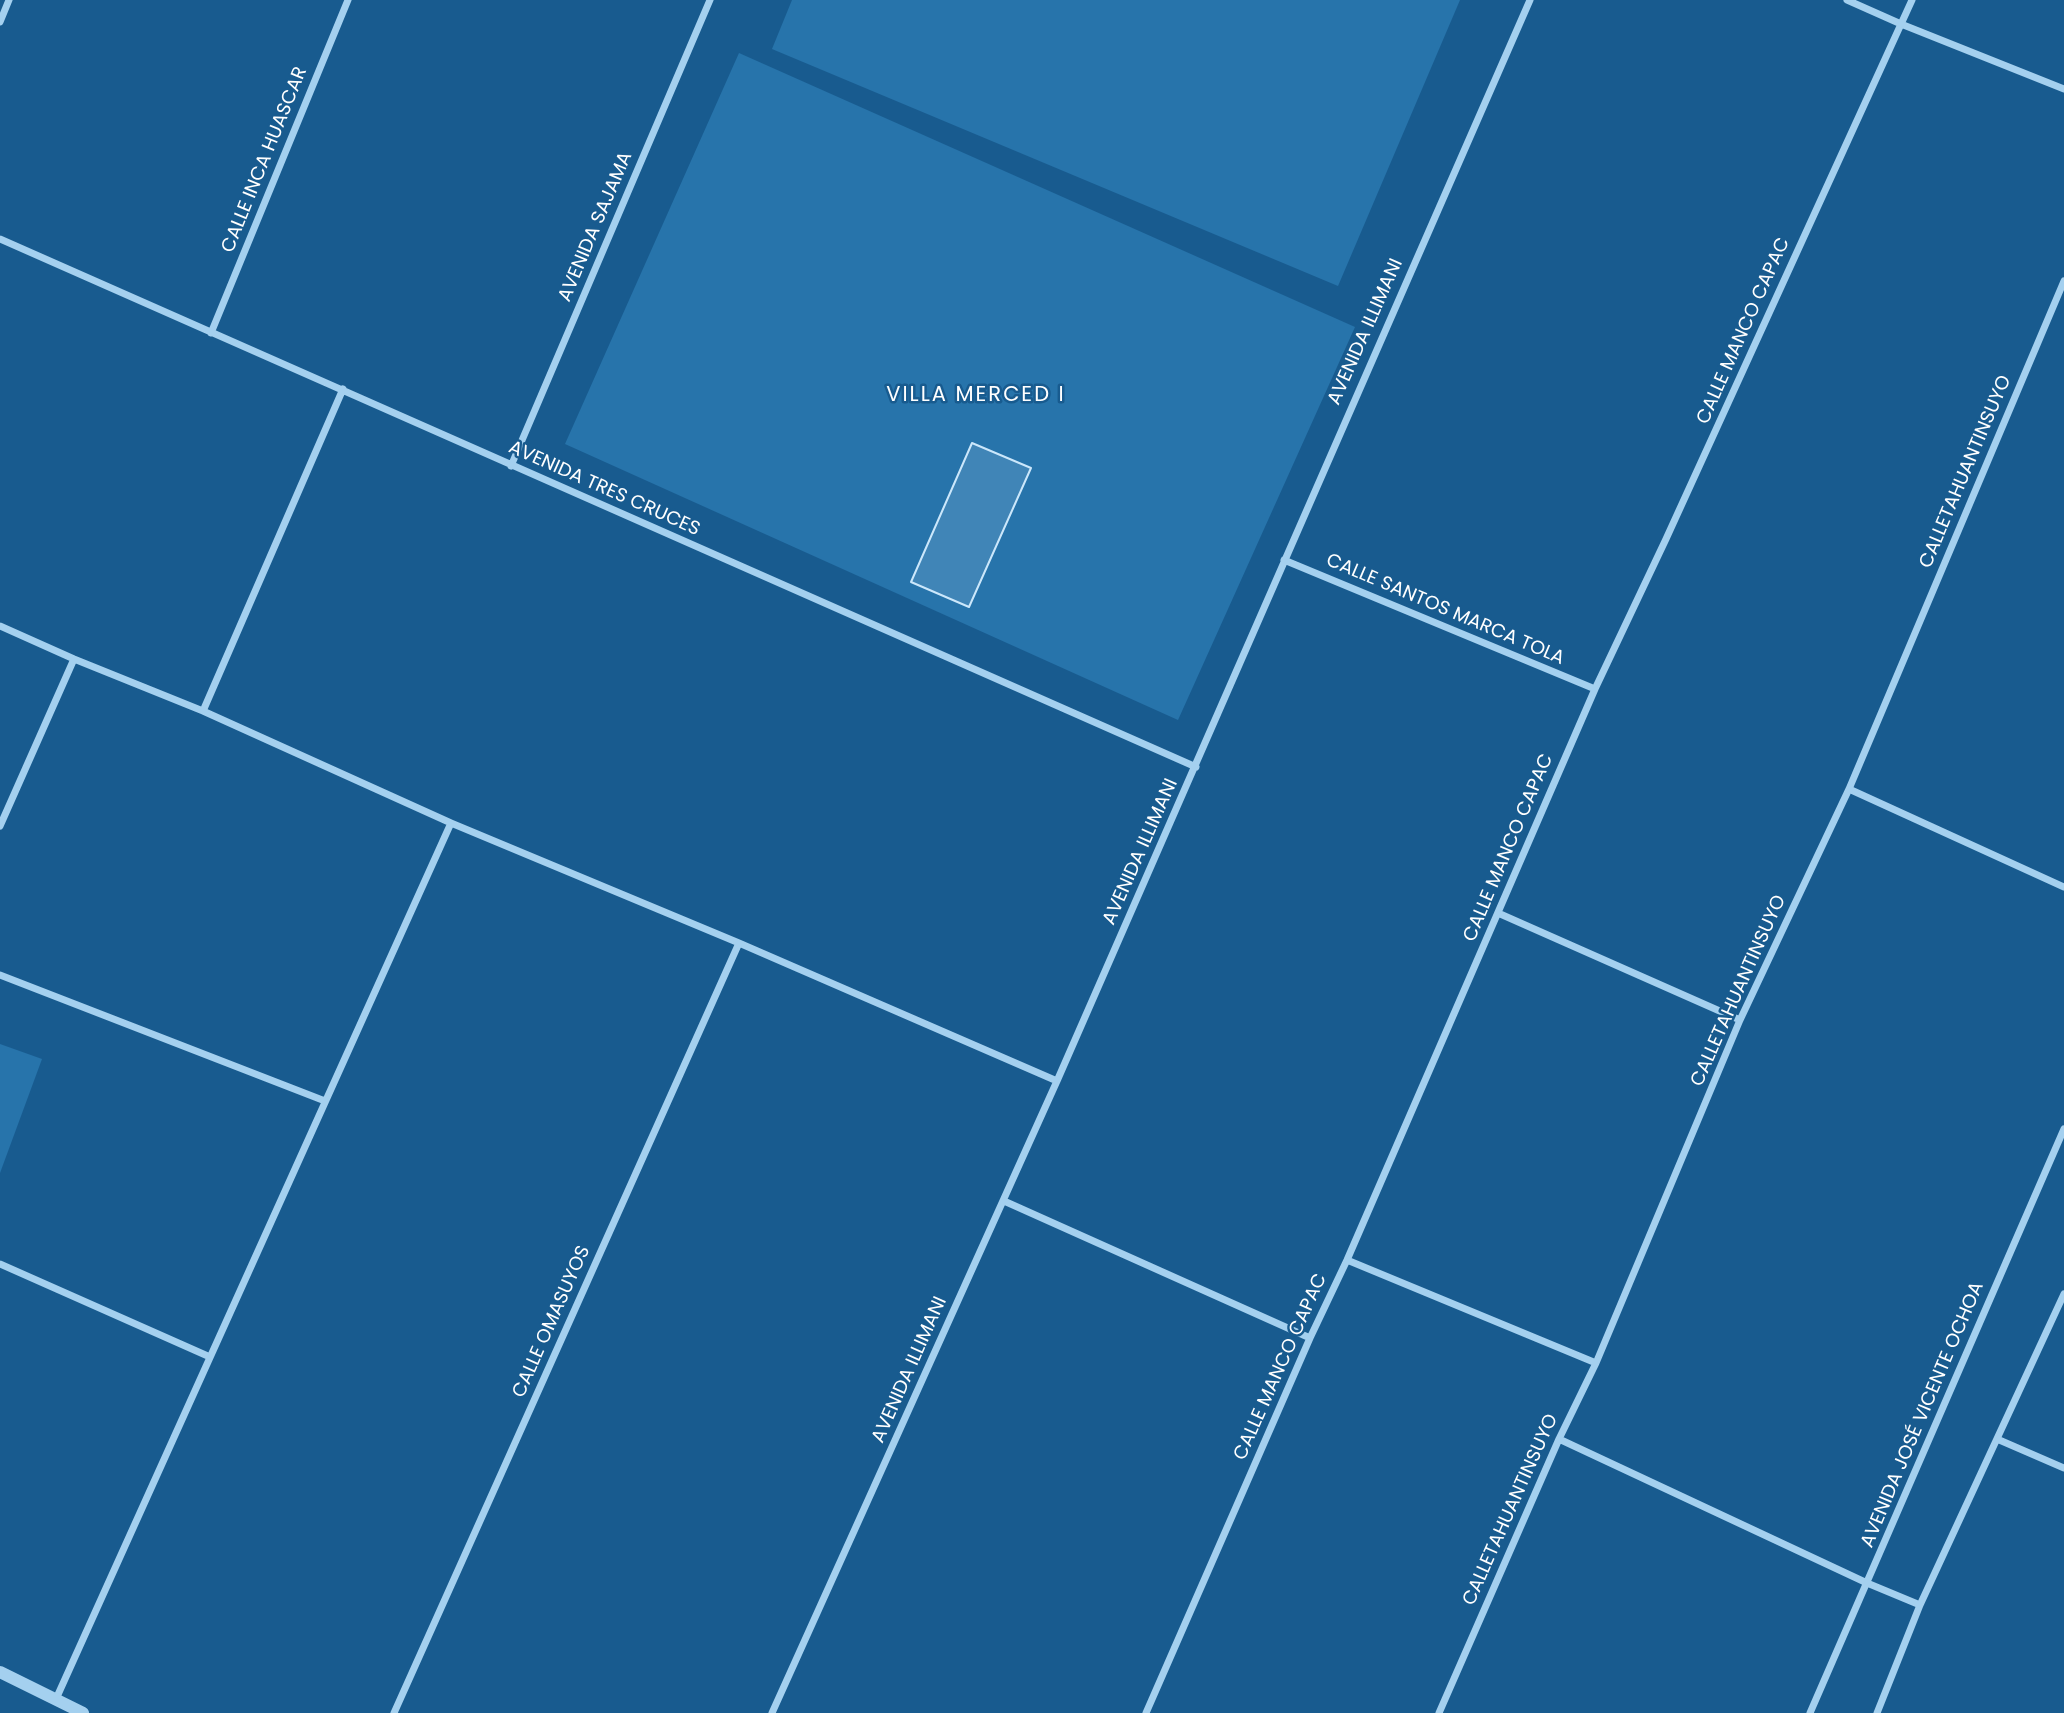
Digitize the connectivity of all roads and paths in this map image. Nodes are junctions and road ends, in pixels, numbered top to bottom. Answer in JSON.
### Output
{"nodes":[{"id":1,"x":9,"y":0,"type":"edge"},
{"id":2,"x":348,"y":0,"type":"edge"},
{"id":3,"x":710,"y":0,"type":"edge"},
{"id":4,"x":1530,"y":0,"type":"edge"},
{"id":5,"x":1847,"y":0,"type":"edge"},
{"id":6,"x":1912,"y":0,"type":"edge"},
{"id":7,"x":0,"y":22,"type":"edge"},
{"id":8,"x":1901,"y":24,"type":"junction"},
{"id":9,"x":2064,"y":89,"type":"edge"},
{"id":10,"x":0,"y":239,"type":"edge"},
{"id":11,"x":2064,"y":281,"type":"edge"},
{"id":12,"x":211,"y":333,"type":"junction"},
{"id":13,"x":343,"y":389,"type":"junction"},
{"id":14,"x":511,"y":466,"type":"junction"},
{"id":15,"x":1283,"y":560,"type":"junction"},
{"id":16,"x":0,"y":626,"type":"edge"},
{"id":17,"x":74,"y":659,"type":"junction"},
{"id":18,"x":1595,"y":689,"type":"junction"},
{"id":19,"x":203,"y":710,"type":"junction"},
{"id":20,"x":1196,"y":768,"type":"junction"},
{"id":21,"x":1849,"y":789,"type":"junction"},
{"id":22,"x":451,"y":823,"type":"junction"},
{"id":23,"x":0,"y":826,"type":"edge"},
{"id":24,"x":2064,"y":887,"type":"edge"},
{"id":25,"x":1498,"y":913,"type":"junction"},
{"id":26,"x":739,"y":943,"type":"junction"},
{"id":27,"x":0,"y":975,"type":"edge"},
{"id":28,"x":1740,"y":1020,"type":"junction"},
{"id":29,"x":1057,"y":1081,"type":"junction"},
{"id":30,"x":325,"y":1101,"type":"junction"},
{"id":31,"x":2064,"y":1129,"type":"edge"},
{"id":32,"x":1004,"y":1201,"type":"junction"},
{"id":33,"x":1347,"y":1260,"type":"junction"},
{"id":34,"x":0,"y":1264,"type":"edge"},
{"id":35,"x":2064,"y":1294,"type":"edge"},
{"id":36,"x":1310,"y":1338,"type":"junction"},
{"id":37,"x":209,"y":1357,"type":"junction"},
{"id":38,"x":1596,"y":1363,"type":"junction"},
{"id":39,"x":1559,"y":1439,"type":"junction"},
{"id":40,"x":1997,"y":1439,"type":"junction"},
{"id":41,"x":2064,"y":1468,"type":"edge"},
{"id":42,"x":1867,"y":1583,"type":"junction"},
{"id":43,"x":1920,"y":1605,"type":"junction"},
{"id":44,"x":0,"y":1672,"type":"edge"},
{"id":45,"x":56,"y":1699,"type":"junction"},
{"id":46,"x":83,"y":1713,"type":"edge"},
{"id":47,"x":394,"y":1713,"type":"edge"},
{"id":48,"x":772,"y":1713,"type":"edge"},
{"id":49,"x":1146,"y":1713,"type":"edge"},
{"id":50,"x":1440,"y":1713,"type":"edge"},
{"id":51,"x":1810,"y":1713,"type":"edge"},
{"id":52,"x":1877,"y":1713,"type":"edge"}],
"edges":[{"from":1,"to":7,"type":"street"},
{"from":2,"to":12,"type":"street","name":"CALLE INCA HUASCAR"},
{"from":3,"to":14,"type":"street","name":"AVENIDA SAJAMA"},
{"from":4,"to":15,"type":"street","name":"AVENIDA ILLIMANI"},
{"from":5,"to":8,"type":"street"},
{"from":6,"to":8,"type":"street","name":"CALLE MANCO CAPAC"},
{"from":8,"to":9,"type":"street"},
{"from":8,"to":18,"type":"street","name":"CALLE MANCO CAPAC"},
{"from":10,"to":12,"type":"street","name":"AVENIDA TRES CRUCES"},
{"from":11,"to":21,"type":"street","name":"CALLETAHUANTINSUYO"},
{"from":12,"to":13,"type":"street","name":"AVENIDA TRES CRUCES"},
{"from":13,"to":14,"type":"street","name":"AVENIDA TRES CRUCES"},
{"from":13,"to":19,"type":"street"},
{"from":14,"to":20,"type":"street","name":"AVENIDA TRES CRUCES"},
{"from":15,"to":18,"type":"street","name":"CALLE SANTOS MARCA TOLA"},
{"from":15,"to":20,"type":"street","name":"AVENIDA ILLIMANI"},
{"from":16,"to":17,"type":"street"},
{"from":17,"to":19,"type":"street"},
{"from":17,"to":23,"type":"street"},
{"from":18,"to":25,"type":"street","name":"CALLE MANCO CAPAC"},
{"from":19,"to":22,"type":"street"},
{"from":20,"to":29,"type":"street","name":"AVENIDA ILLIMANI"},
{"from":21,"to":24,"type":"street"},
{"from":21,"to":28,"type":"street","name":"CALLETAHUANTINSUYO"},
{"from":22,"to":26,"type":"street"},
{"from":22,"to":30,"type":"street"},
{"from":25,"to":28,"type":"street"},
{"from":25,"to":33,"type":"street","name":"CALLE MANCO CAPAC"},
{"from":26,"to":29,"type":"street"},
{"from":26,"to":47,"type":"street","name":"CALLE OMASUYOS"},
{"from":27,"to":30,"type":"street"},
{"from":28,"to":38,"type":"street","name":"CALLETAHUANTINSUYO"},
{"from":29,"to":32,"type":"street","name":"AVENIDA ILLIMANI"},
{"from":30,"to":37,"type":"street"},
{"from":31,"to":42,"type":"street","name":"AVENIDA JOSÉ VICENTE OCHOA"},
{"from":32,"to":36,"type":"street"},
{"from":32,"to":48,"type":"street","name":"AVENIDA ILLIMANI"},
{"from":33,"to":36,"type":"street","name":"CALLE MANCO CAPAC"},
{"from":33,"to":38,"type":"street"},
{"from":34,"to":37,"type":"street"},
{"from":35,"to":40,"type":"street"},
{"from":36,"to":49,"type":"street","name":"CALLE MANCO CAPAC"},
{"from":37,"to":45,"type":"street"},
{"from":38,"to":39,"type":"street","name":"CALLETAHUANTINSUYO"},
{"from":39,"to":42,"type":"street"},
{"from":39,"to":50,"type":"street","name":"CALLETAHUANTINSUYO"},
{"from":40,"to":41,"type":"street"},
{"from":40,"to":43,"type":"street"},
{"from":42,"to":43,"type":"street"},
{"from":42,"to":51,"type":"street","name":"AVENIDA JOSÉ VICENTE OCHOA"},
{"from":43,"to":52,"type":"street"},
{"from":44,"to":45,"type":"street"},
{"from":45,"to":46,"type":"street"}]}
